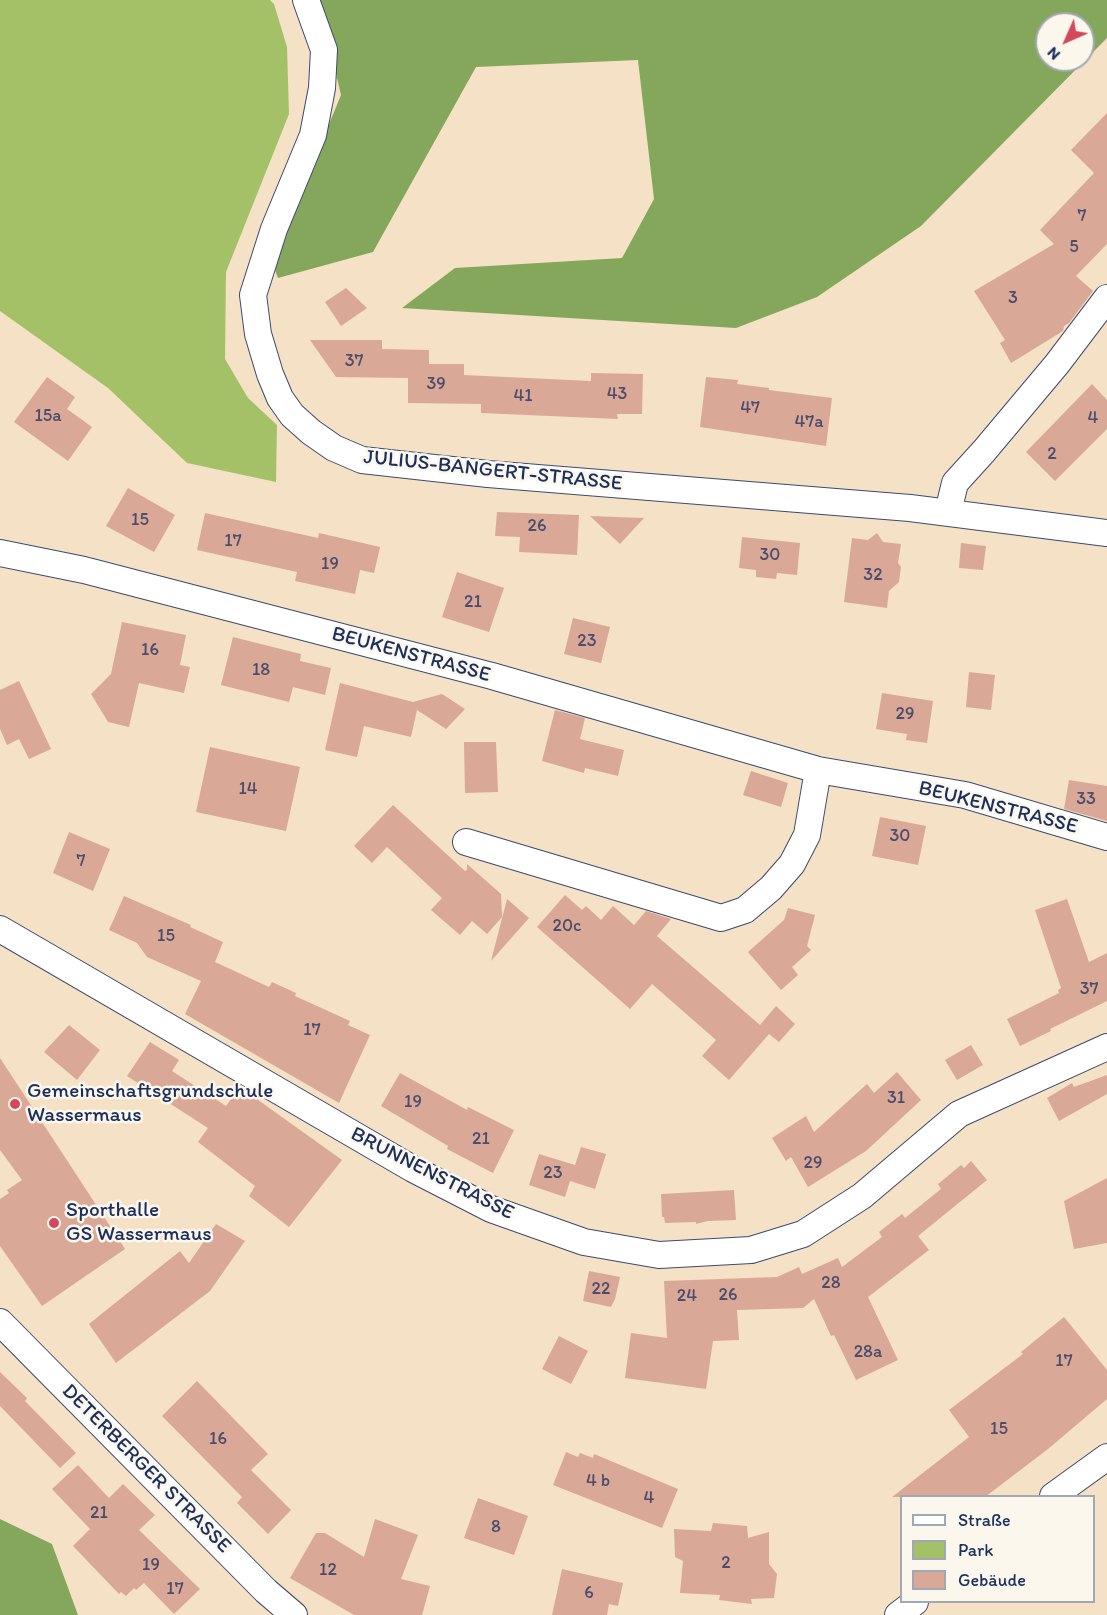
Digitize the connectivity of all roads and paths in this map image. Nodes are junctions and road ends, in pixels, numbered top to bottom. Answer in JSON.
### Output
{"nodes":[{"id":1,"x":306,"y":0,"type":"edge"},
{"id":2,"x":1107,"y":298,"type":"edge"},
{"id":3,"x":948,"y":512,"type":"junction"},
{"id":4,"x":1107,"y":532,"type":"edge"},
{"id":5,"x":0,"y":554,"type":"edge"},
{"id":6,"x":818,"y":770,"type":"junction"},
{"id":7,"x":1107,"y":837,"type":"edge"},
{"id":8,"x":466,"y":842,"type":"dead end"},
{"id":9,"x":0,"y":929,"type":"edge"},
{"id":10,"x":1107,"y":1047,"type":"edge"},
{"id":11,"x":0,"y":1322,"type":"edge"},
{"id":12,"x":1107,"y":1457,"type":"edge"},
{"id":13,"x":1056,"y":1495,"type":"edge"},
{"id":14,"x":914,"y":1603,"type":"edge"},
{"id":15,"x":294,"y":1615,"type":"edge"},
{"id":16,"x":897,"y":1615,"type":"edge"}],
"edges":[{"from":1,"to":3,"type":"street","name":"JULIUS-BANGERT-STRASSE"},
{"from":2,"to":3,"type":"street"},
{"from":3,"to":4,"type":"street","name":"JULIUS-BANGERT-STRASSE"},
{"from":5,"to":6,"type":"street","name":"BEUKENSTRASSE"},
{"from":6,"to":7,"type":"street","name":"BEUKENSTRASSE"},
{"from":6,"to":8,"type":"street"},
{"from":9,"to":10,"type":"street","name":"BRUNNENSTRASSE"},
{"from":11,"to":15,"type":"street","name":"DETERBERGER STRASSE"},
{"from":12,"to":13,"type":"street"},
{"from":14,"to":16,"type":"street"}]}
